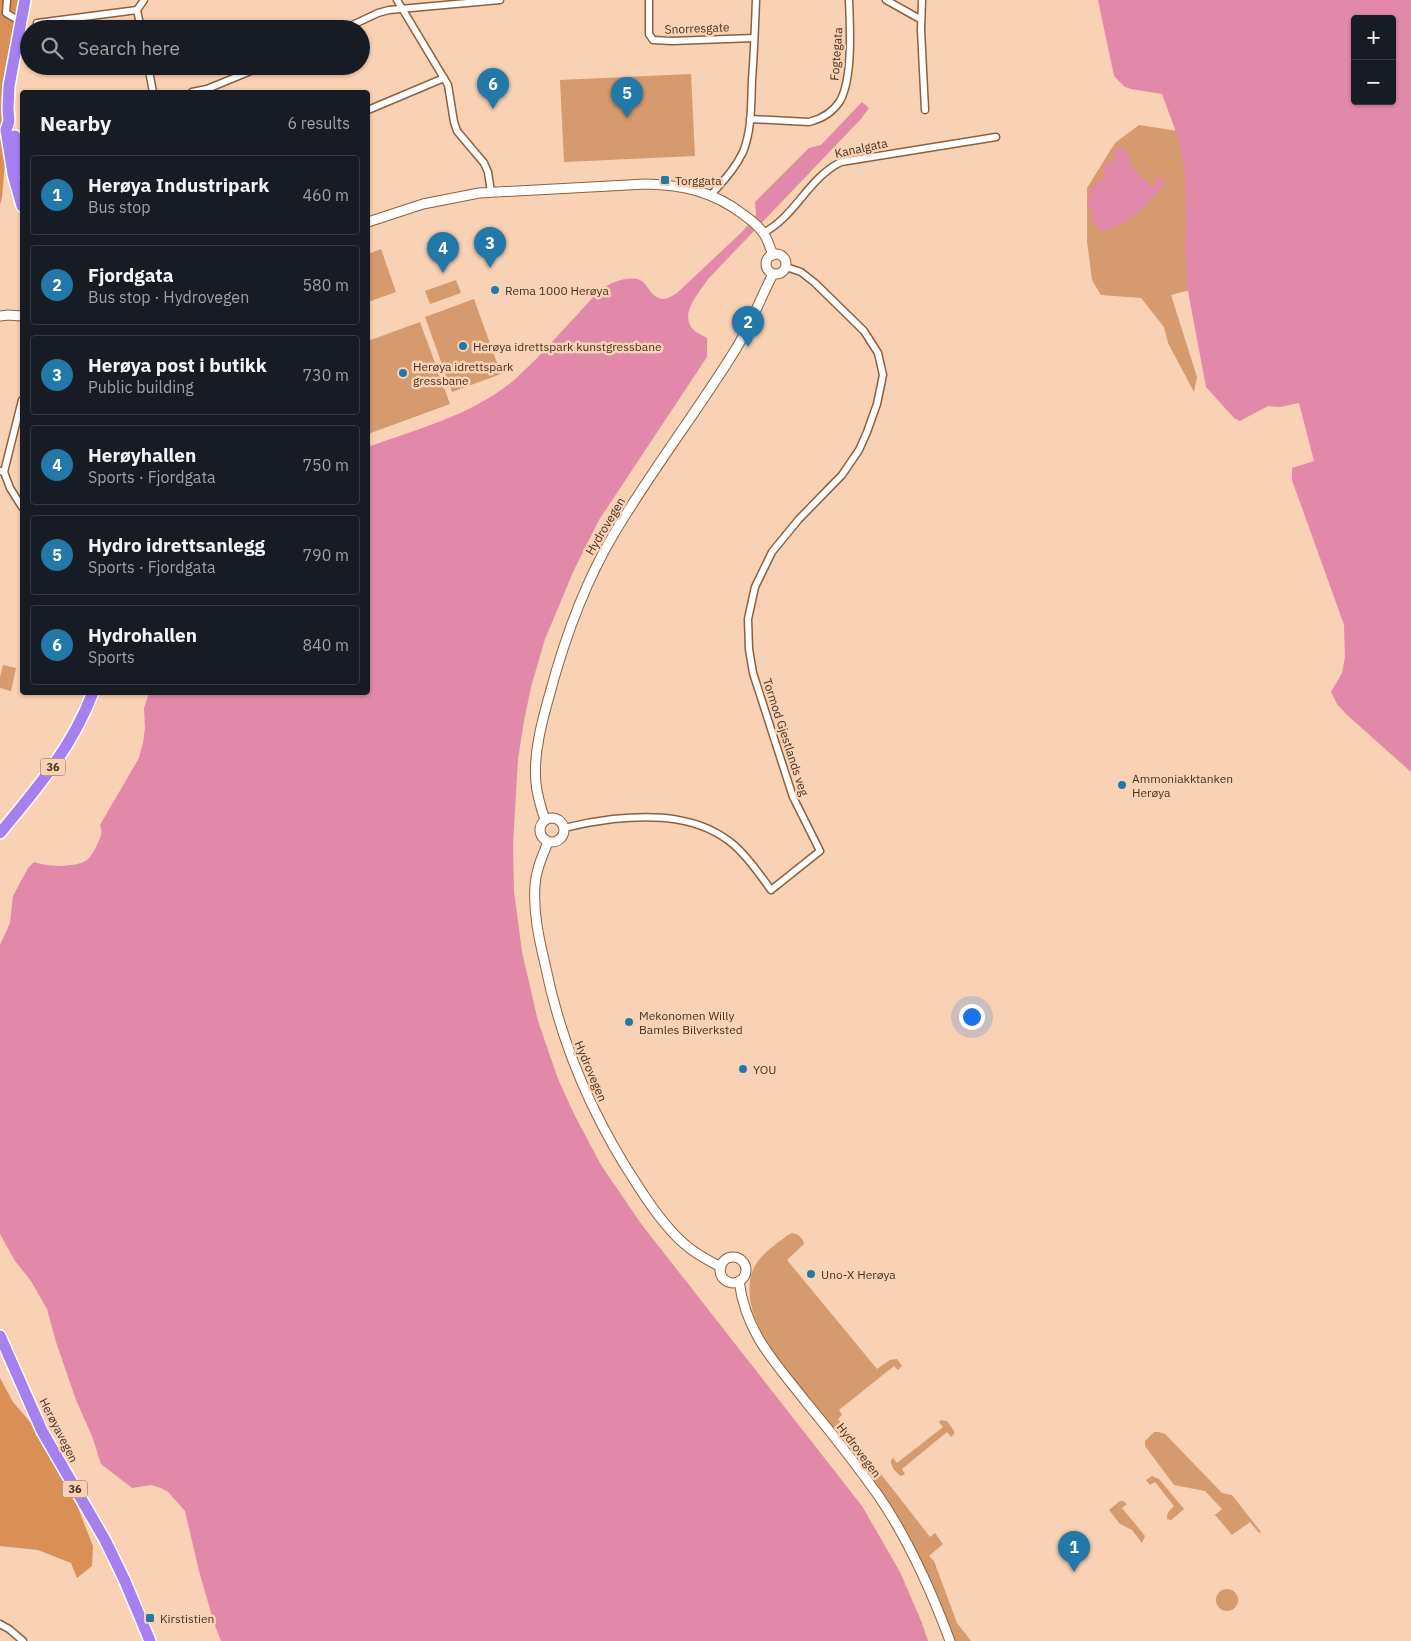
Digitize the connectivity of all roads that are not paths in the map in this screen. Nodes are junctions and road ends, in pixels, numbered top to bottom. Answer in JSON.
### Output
{"nodes":[{"id":1,"x":7,"y":0,"type":"edge"},
{"id":2,"x":25,"y":0,"type":"edge"},
{"id":3,"x":144,"y":0,"type":"edge"},
{"id":4,"x":397,"y":0,"type":"edge"},
{"id":5,"x":500,"y":0,"type":"edge"},
{"id":6,"x":649,"y":0,"type":"edge"},
{"id":7,"x":756,"y":0,"type":"edge"},
{"id":8,"x":849,"y":0,"type":"edge"},
{"id":9,"x":886,"y":0,"type":"edge"},
{"id":10,"x":922,"y":0,"type":"edge"},
{"id":11,"x":402,"y":9,"type":"junction"},
{"id":12,"x":137,"y":10,"type":"junction"},
{"id":13,"x":920,"y":19,"type":"junction"},
{"id":14,"x":21,"y":20,"type":"edge"},
{"id":15,"x":60,"y":20,"type":"edge"},
{"id":16,"x":139,"y":20,"type":"edge"},
{"id":17,"x":363,"y":20,"type":"edge"},
{"id":18,"x":20,"y":21,"type":"edge"},
{"id":19,"x":20,"y":28,"type":"edge"},
{"id":20,"x":754,"y":38,"type":"junction"},
{"id":21,"x":150,"y":75,"type":"edge"},
{"id":22,"x":243,"y":75,"type":"edge"},
{"id":23,"x":444,"y":78,"type":"junction"},
{"id":24,"x":153,"y":90,"type":"edge"},
{"id":25,"x":210,"y":90,"type":"edge"},
{"id":26,"x":370,"y":109,"type":"edge"},
{"id":27,"x":925,"y":110,"type":"dead end"},
{"id":28,"x":750,"y":120,"type":"junction"},
{"id":29,"x":9,"y":121,"type":"junction"},
{"id":30,"x":996,"y":137,"type":"dead end"},
{"id":31,"x":20,"y":162,"type":"edge"},
{"id":32,"x":491,"y":192,"type":"junction"},
{"id":33,"x":712,"y":195,"type":"junction"},
{"id":34,"x":20,"y":199,"type":"edge"},
{"id":35,"x":370,"y":221,"type":"edge"},
{"id":36,"x":761,"y":230,"type":"junction"},
{"id":37,"x":773,"y":255,"type":"junction"},
{"id":38,"x":786,"y":267,"type":"junction"},
{"id":39,"x":773,"y":274,"type":"junction"},
{"id":40,"x":20,"y":312,"type":"edge"},
{"id":41,"x":4,"y":315,"type":"edge"},
{"id":42,"x":20,"y":407,"type":"edge"},
{"id":43,"x":2,"y":471,"type":"edge"},
{"id":44,"x":20,"y":504,"type":"edge"},
{"id":45,"x":91,"y":695,"type":"edge"},
{"id":46,"x":545,"y":820,"type":"junction"},
{"id":47,"x":564,"y":828,"type":"junction"},
{"id":48,"x":0,"y":833,"type":"edge"},
{"id":49,"x":548,"y":842,"type":"junction"},
{"id":50,"x":721,"y":1267,"type":"junction"},
{"id":51,"x":739,"y":1281,"type":"junction"},
{"id":52,"x":0,"y":1336,"type":"edge"},
{"id":53,"x":0,"y":1624,"type":"edge"},
{"id":54,"x":23,"y":1641,"type":"edge"},
{"id":55,"x":150,"y":1641,"type":"edge"},
{"id":56,"x":950,"y":1641,"type":"edge"}],
"edges":[{"from":1,"to":18,"type":"street"},
{"from":2,"to":14,"type":"highway"},
{"from":3,"to":12,"type":"street"},
{"from":4,"to":11,"type":"street"},
{"from":5,"to":11,"type":"street"},
{"from":6,"to":20,"type":"street","name":"Snorresgate"},
{"from":7,"to":20,"type":"street"},
{"from":8,"to":28,"type":"street","name":"Fogtegata"},
{"from":9,"to":13,"type":"street"},
{"from":10,"to":13,"type":"street"},
{"from":11,"to":17,"type":"street"},
{"from":11,"to":23,"type":"street"},
{"from":12,"to":15,"type":"street"},
{"from":12,"to":16,"type":"street"},
{"from":13,"to":27,"type":"street"},
{"from":19,"to":29,"type":"highway"},
{"from":20,"to":28,"type":"street"},
{"from":21,"to":24,"type":"street"},
{"from":22,"to":25,"type":"street"},
{"from":23,"to":26,"type":"street"},
{"from":23,"to":32,"type":"street"},
{"from":28,"to":33,"type":"street"},
{"from":29,"to":31,"type":"highway"},
{"from":29,"to":34,"type":"highway"},
{"from":30,"to":36,"type":"street","name":"Kanalgata"},
{"from":32,"to":33,"type":"street"},
{"from":32,"to":35,"type":"street"},
{"from":33,"to":36,"type":"street"},
{"from":36,"to":37,"type":"street"},
{"from":37,"to":38,"type":"street"},
{"from":37,"to":39,"type":"street"},
{"from":38,"to":39,"type":"street"},
{"from":38,"to":47,"type":"street","name":"Tormod Gjestlands veg"},
{"from":39,"to":46,"type":"street","name":"Hydrovegen"},
{"from":40,"to":41,"type":"street"},
{"from":42,"to":43,"type":"street"},
{"from":43,"to":44,"type":"street"},
{"from":45,"to":48,"type":"highway","number":"36"},
{"from":46,"to":47,"type":"street"},
{"from":46,"to":49,"type":"street"},
{"from":47,"to":49,"type":"street"},
{"from":49,"to":50,"type":"street","name":"Hydrovegen"},
{"from":50,"to":51,"type":"street"},
{"from":50,"to":51,"type":"street"},
{"from":51,"to":56,"type":"street","name":"Hydrovegen"},
{"from":52,"to":55,"type":"highway","name":"Herøyavegen","number":"36"},
{"from":53,"to":54,"type":"street"}]}
